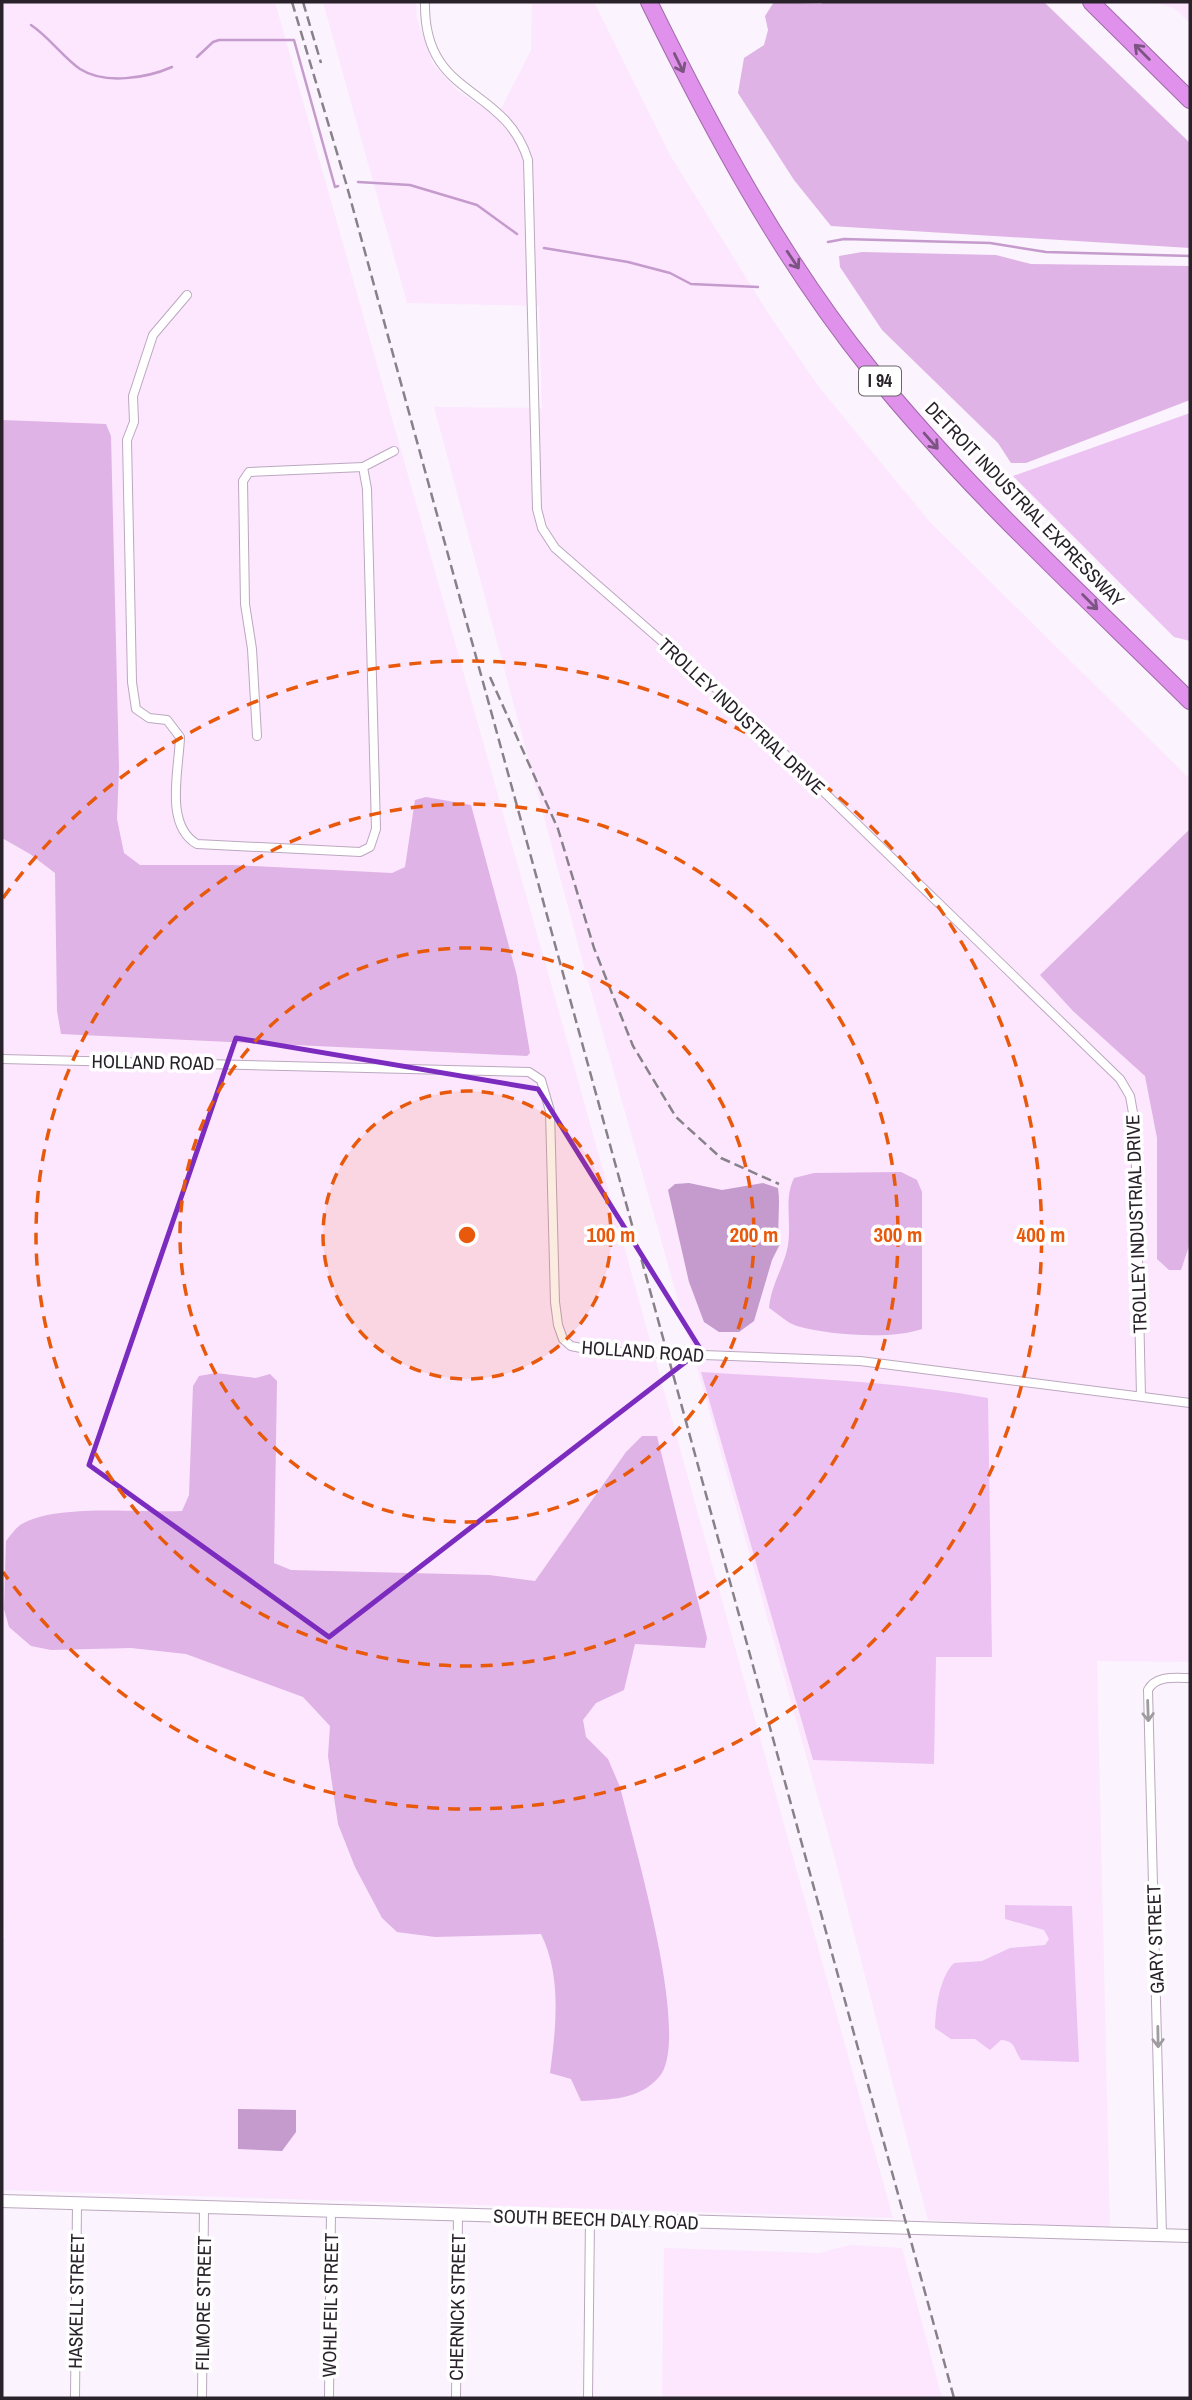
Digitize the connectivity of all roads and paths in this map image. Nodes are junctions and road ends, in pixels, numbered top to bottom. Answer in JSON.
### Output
{"nodes":[{"id":1,"x":425,"y":2,"type":"edge"},
{"id":2,"x":649,"y":2,"type":"edge"},
{"id":3,"x":1091,"y":2,"type":"edge"},
{"id":4,"x":1190,"y":100,"type":"edge"},
{"id":5,"x":187,"y":295,"type":"dead end"},
{"id":6,"x":394,"y":451,"type":"dead end"},
{"id":7,"x":363,"y":467,"type":"junction"},
{"id":8,"x":1190,"y":701,"type":"edge"},
{"id":9,"x":257,"y":736,"type":"dead end"},
{"id":10,"x":2,"y":1059,"type":"edge"},
{"id":11,"x":1141,"y":1396,"type":"junction"},
{"id":12,"x":1190,"y":1403,"type":"edge"},
{"id":13,"x":1190,"y":1678,"type":"edge"},
{"id":14,"x":2,"y":2201,"type":"edge"},
{"id":15,"x":77,"y":2204,"type":"junction"},
{"id":16,"x":204,"y":2207,"type":"junction"},
{"id":17,"x":331,"y":2211,"type":"junction"},
{"id":18,"x":458,"y":2215,"type":"junction"},
{"id":19,"x":590,"y":2219,"type":"junction"},
{"id":20,"x":1162,"y":2235,"type":"junction"},
{"id":21,"x":1190,"y":2235,"type":"edge"},
{"id":22,"x":75,"y":2398,"type":"edge"},
{"id":23,"x":202,"y":2398,"type":"edge"},
{"id":24,"x":329,"y":2398,"type":"edge"},
{"id":25,"x":456,"y":2398,"type":"edge"},
{"id":26,"x":588,"y":2398,"type":"edge"}],
"edges":[{"from":1,"to":11,"type":"street","name":"TROLLEY INDUSTRIAL DRIVE"},
{"from":2,"to":8,"type":"highway","name":"DETROIT INDUSTRIAL EXPRESSWAY","number":"I 94","one_way":true},
{"from":4,"to":3,"type":"highway","one_way":true},
{"from":5,"to":7,"type":"street"},
{"from":6,"to":7,"type":"street"},
{"from":7,"to":9,"type":"street"},
{"from":10,"to":11,"type":"street","name":"HOLLAND ROAD"},
{"from":11,"to":12,"type":"street","name":"HOLLAND ROAD"},
{"from":13,"to":20,"type":"street","name":"GARY STREET","one_way":true},
{"from":14,"to":15,"type":"street","name":"SOUTH BEECH DALY ROAD"},
{"from":15,"to":16,"type":"street","name":"SOUTH BEECH DALY ROAD"},
{"from":15,"to":22,"type":"street","name":"HASKELL STREET"},
{"from":16,"to":17,"type":"street","name":"SOUTH BEECH DALY ROAD"},
{"from":16,"to":23,"type":"street","name":"FILMORE STREET"},
{"from":17,"to":18,"type":"street","name":"SOUTH BEECH DALY ROAD"},
{"from":17,"to":24,"type":"street","name":"WOHLFEIL STREET"},
{"from":18,"to":19,"type":"street","name":"SOUTH BEECH DALY ROAD"},
{"from":18,"to":25,"type":"street","name":"CHERNICK STREET"},
{"from":19,"to":20,"type":"street","name":"SOUTH BEECH DALY ROAD"},
{"from":19,"to":26,"type":"street"},
{"from":20,"to":21,"type":"street","name":"SOUTH BEECH DALY ROAD"}]}
